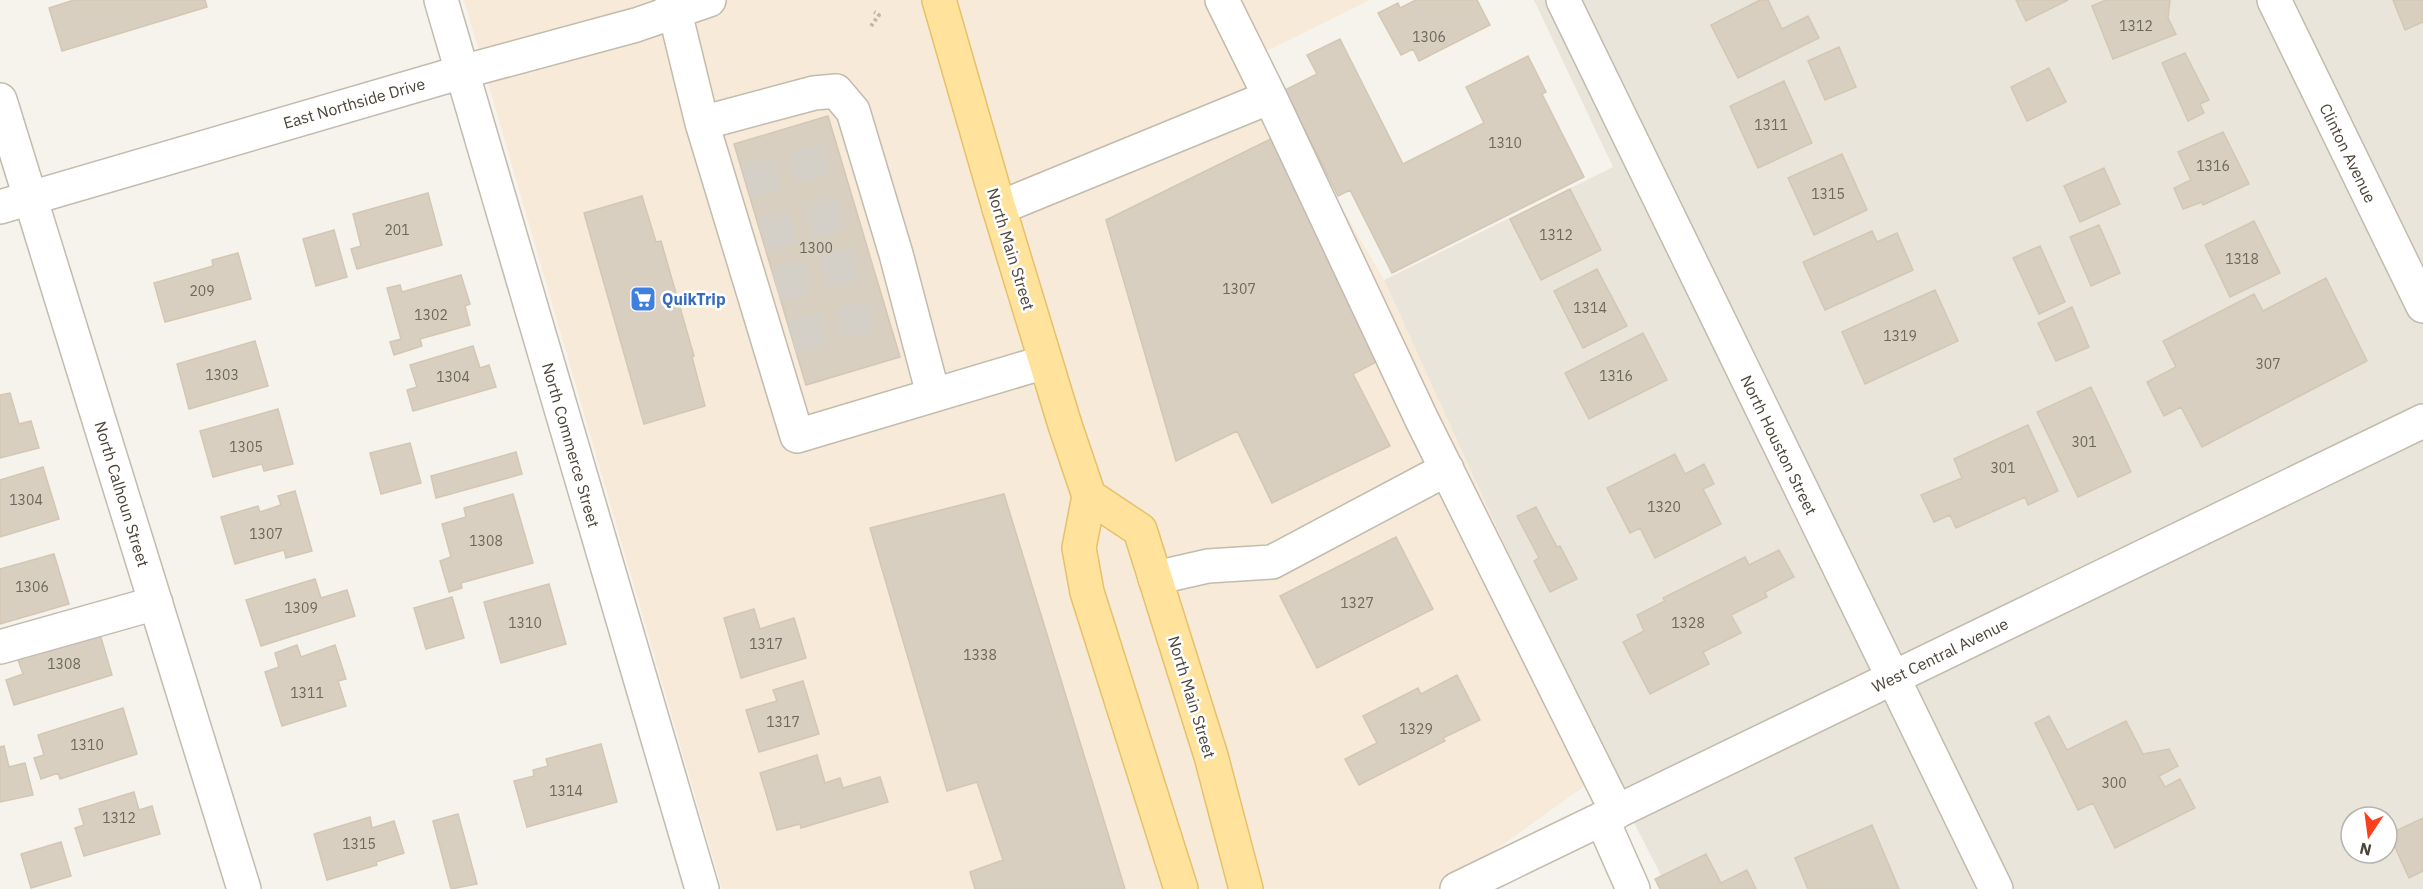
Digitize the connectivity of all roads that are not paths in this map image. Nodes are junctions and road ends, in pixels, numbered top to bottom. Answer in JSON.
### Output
{"nodes":[{"id":1,"x":441,"y":0,"type":"edge"},
{"id":2,"x":709,"y":0,"type":"edge"},
{"id":3,"x":939,"y":0,"type":"edge"},
{"id":4,"x":1222,"y":0,"type":"edge"},
{"id":5,"x":1563,"y":0,"type":"edge"},
{"id":6,"x":2274,"y":0,"type":"edge"},
{"id":7,"x":674,"y":6,"type":"edge"},
{"id":8,"x":462,"y":72,"type":"junction"},
{"id":9,"x":1270,"y":97,"type":"junction"},
{"id":10,"x":0,"y":100,"type":"edge"},
{"id":11,"x":702,"y":123,"type":"junction"},
{"id":12,"x":31,"y":198,"type":"junction"},
{"id":13,"x":0,"y":207,"type":"edge"},
{"id":14,"x":999,"y":208,"type":"junction"},
{"id":15,"x":2423,"y":306,"type":"edge"},
{"id":16,"x":1045,"y":362,"type":"junction"},
{"id":17,"x":933,"y":394,"type":"junction"},
{"id":18,"x":2423,"y":421,"type":"edge"},
{"id":19,"x":1447,"y":469,"type":"junction"},
{"id":20,"x":1089,"y":496,"type":"junction"},
{"id":21,"x":1155,"y":578,"type":"junction"},
{"id":22,"x":156,"y":603,"type":"junction"},
{"id":23,"x":0,"y":647,"type":"edge"},
{"id":24,"x":1893,"y":678,"type":"junction"},
{"id":25,"x":1609,"y":815,"type":"junction"},
{"id":26,"x":244,"y":889,"type":"edge"},
{"id":27,"x":702,"y":889,"type":"edge"},
{"id":28,"x":1181,"y":889,"type":"edge"},
{"id":29,"x":1246,"y":889,"type":"edge"},
{"id":30,"x":1457,"y":889,"type":"edge"},
{"id":31,"x":1633,"y":889,"type":"edge"},
{"id":32,"x":1996,"y":889,"type":"edge"}],
"edges":[{"from":1,"to":8,"type":"street","name":"North Commerce Street"},
{"from":2,"to":7,"type":"street","name":"East Northside Drive"},
{"from":3,"to":14,"type":"main road","name":"North Main Street"},
{"from":4,"to":9,"type":"street"},
{"from":5,"to":24,"type":"street","name":"North Houston Street"},
{"from":6,"to":15,"type":"street","name":"Clinton Avenue"},
{"from":7,"to":8,"type":"street","name":"East Northside Drive"},
{"from":7,"to":11,"type":"street"},
{"from":8,"to":12,"type":"street","name":"East Northside Drive"},
{"from":8,"to":27,"type":"street","name":"North Commerce Street"},
{"from":9,"to":14,"type":"street"},
{"from":9,"to":19,"type":"street"},
{"from":10,"to":12,"type":"street","name":"North Calhoun Street"},
{"from":11,"to":17,"type":"street"},
{"from":11,"to":17,"type":"street"},
{"from":12,"to":13,"type":"street","name":"East Northside Drive"},
{"from":12,"to":22,"type":"street","name":"North Calhoun Street"},
{"from":14,"to":16,"type":"main road","name":"North Main Street"},
{"from":16,"to":17,"type":"street"},
{"from":16,"to":20,"type":"main road","name":"North Main Street"},
{"from":18,"to":24,"type":"street","name":"West Central Avenue"},
{"from":19,"to":21,"type":"street"},
{"from":19,"to":25,"type":"street"},
{"from":20,"to":21,"type":"main road","name":"North Main Street"},
{"from":20,"to":28,"type":"main road","name":"North Main Street"},
{"from":21,"to":29,"type":"main road","name":"North Main Street"},
{"from":22,"to":23,"type":"street"},
{"from":22,"to":26,"type":"street","name":"North Calhoun Street"},
{"from":24,"to":25,"type":"street","name":"West Central Avenue"},
{"from":24,"to":32,"type":"street","name":"North Houston Street"},
{"from":25,"to":30,"type":"street","name":"West Central Avenue"},
{"from":25,"to":31,"type":"street"}]}
